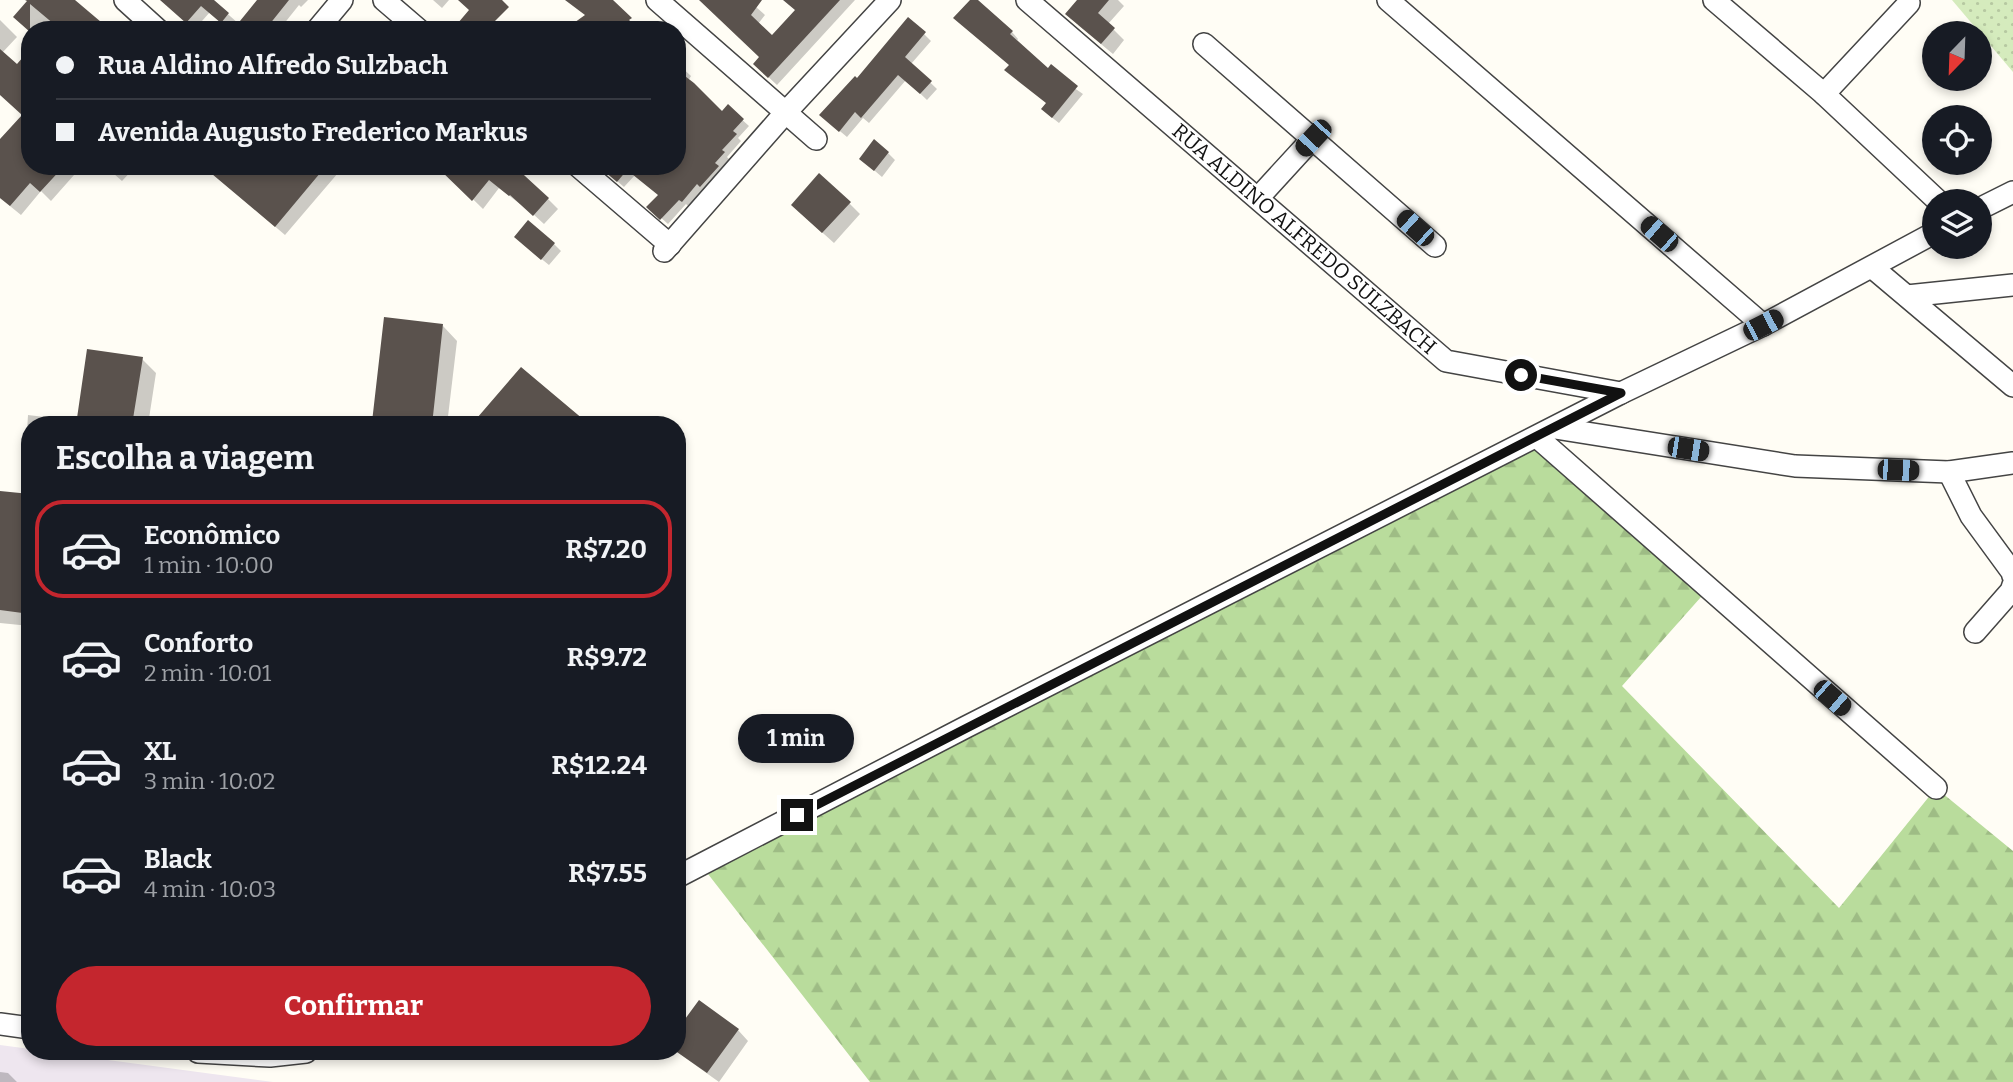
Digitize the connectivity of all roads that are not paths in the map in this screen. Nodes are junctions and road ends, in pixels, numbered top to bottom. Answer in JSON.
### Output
{"nodes":[{"id":1,"x":125,"y":0,"type":"edge"},
{"id":2,"x":342,"y":0,"type":"edge"},
{"id":3,"x":384,"y":0,"type":"edge"},
{"id":4,"x":657,"y":0,"type":"edge"},
{"id":5,"x":890,"y":0,"type":"edge"},
{"id":6,"x":1027,"y":0,"type":"edge"},
{"id":7,"x":1388,"y":0,"type":"edge"},
{"id":8,"x":1714,"y":0,"type":"edge"},
{"id":9,"x":1909,"y":3,"type":"dead end"},
{"id":10,"x":148,"y":21,"type":"edge"},
{"id":11,"x":324,"y":21,"type":"edge"},
{"id":12,"x":408,"y":21,"type":"edge"},
{"id":13,"x":681,"y":21,"type":"edge"},
{"id":14,"x":686,"y":25,"type":"edge"},
{"id":15,"x":1204,"y":44,"type":"dead end"},
{"id":16,"x":1824,"y":94,"type":"junction"},
{"id":17,"x":786,"y":112,"type":"junction"},
{"id":18,"x":1313,"y":138,"type":"junction"},
{"id":19,"x":816,"y":139,"type":"dead end"},
{"id":20,"x":588,"y":175,"type":"edge"},
{"id":21,"x":1925,"y":189,"type":"edge"},
{"id":22,"x":2013,"y":192,"type":"edge"},
{"id":23,"x":1258,"y":198,"type":"junction"},
{"id":24,"x":1992,"y":202,"type":"edge"},
{"id":25,"x":1922,"y":240,"type":"edge"},
{"id":26,"x":1435,"y":246,"type":"dead end"},
{"id":27,"x":1873,"y":268,"type":"junction"},
{"id":28,"x":2013,"y":285,"type":"edge"},
{"id":29,"x":1908,"y":296,"type":"junction"},
{"id":30,"x":1763,"y":325,"type":"junction"},
{"id":31,"x":2013,"y":386,"type":"edge"},
{"id":32,"x":1621,"y":393,"type":"junction"},
{"id":33,"x":1546,"y":433,"type":"junction"},
{"id":34,"x":2013,"y":463,"type":"edge"},
{"id":35,"x":1949,"y":472,"type":"junction"},
{"id":36,"x":2013,"y":576,"type":"edge"},
{"id":37,"x":2013,"y":585,"type":"edge"},
{"id":38,"x":1975,"y":632,"type":"dead end"},
{"id":39,"x":1936,"y":788,"type":"dead end"},
{"id":40,"x":686,"y":872,"type":"edge"},
{"id":41,"x":0,"y":1024,"type":"edge"},
{"id":42,"x":21,"y":1027,"type":"edge"}],
"edges":[{"from":1,"to":10,"type":"street"},
{"from":2,"to":11,"type":"street"},
{"from":3,"to":12,"type":"street"},
{"from":4,"to":13,"type":"street"},
{"from":5,"to":17,"type":"street"},
{"from":6,"to":23,"type":"street","name":"RUA ALDINO ALFREDO SULZBACH"},
{"from":7,"to":30,"type":"street"},
{"from":8,"to":16,"type":"street"},
{"from":9,"to":16,"type":"street"},
{"from":14,"to":17,"type":"street"},
{"from":15,"to":18,"type":"street"},
{"from":16,"to":21,"type":"street"},
{"from":17,"to":19,"type":"street"},
{"from":17,"to":20,"type":"street"},
{"from":18,"to":23,"type":"street"},
{"from":18,"to":26,"type":"street"},
{"from":22,"to":24,"type":"street"},
{"from":23,"to":32,"type":"street","name":"RUA ALDINO ALFREDO SULZBACH"},
{"from":25,"to":27,"type":"street"},
{"from":27,"to":29,"type":"street"},
{"from":27,"to":30,"type":"street"},
{"from":28,"to":29,"type":"street"},
{"from":29,"to":31,"type":"street"},
{"from":30,"to":32,"type":"street"},
{"from":32,"to":33,"type":"street"},
{"from":33,"to":35,"type":"street"},
{"from":33,"to":39,"type":"street"},
{"from":33,"to":40,"type":"street"},
{"from":34,"to":35,"type":"street"},
{"from":35,"to":36,"type":"street"},
{"from":37,"to":38,"type":"street"},
{"from":41,"to":42,"type":"street"}]}
